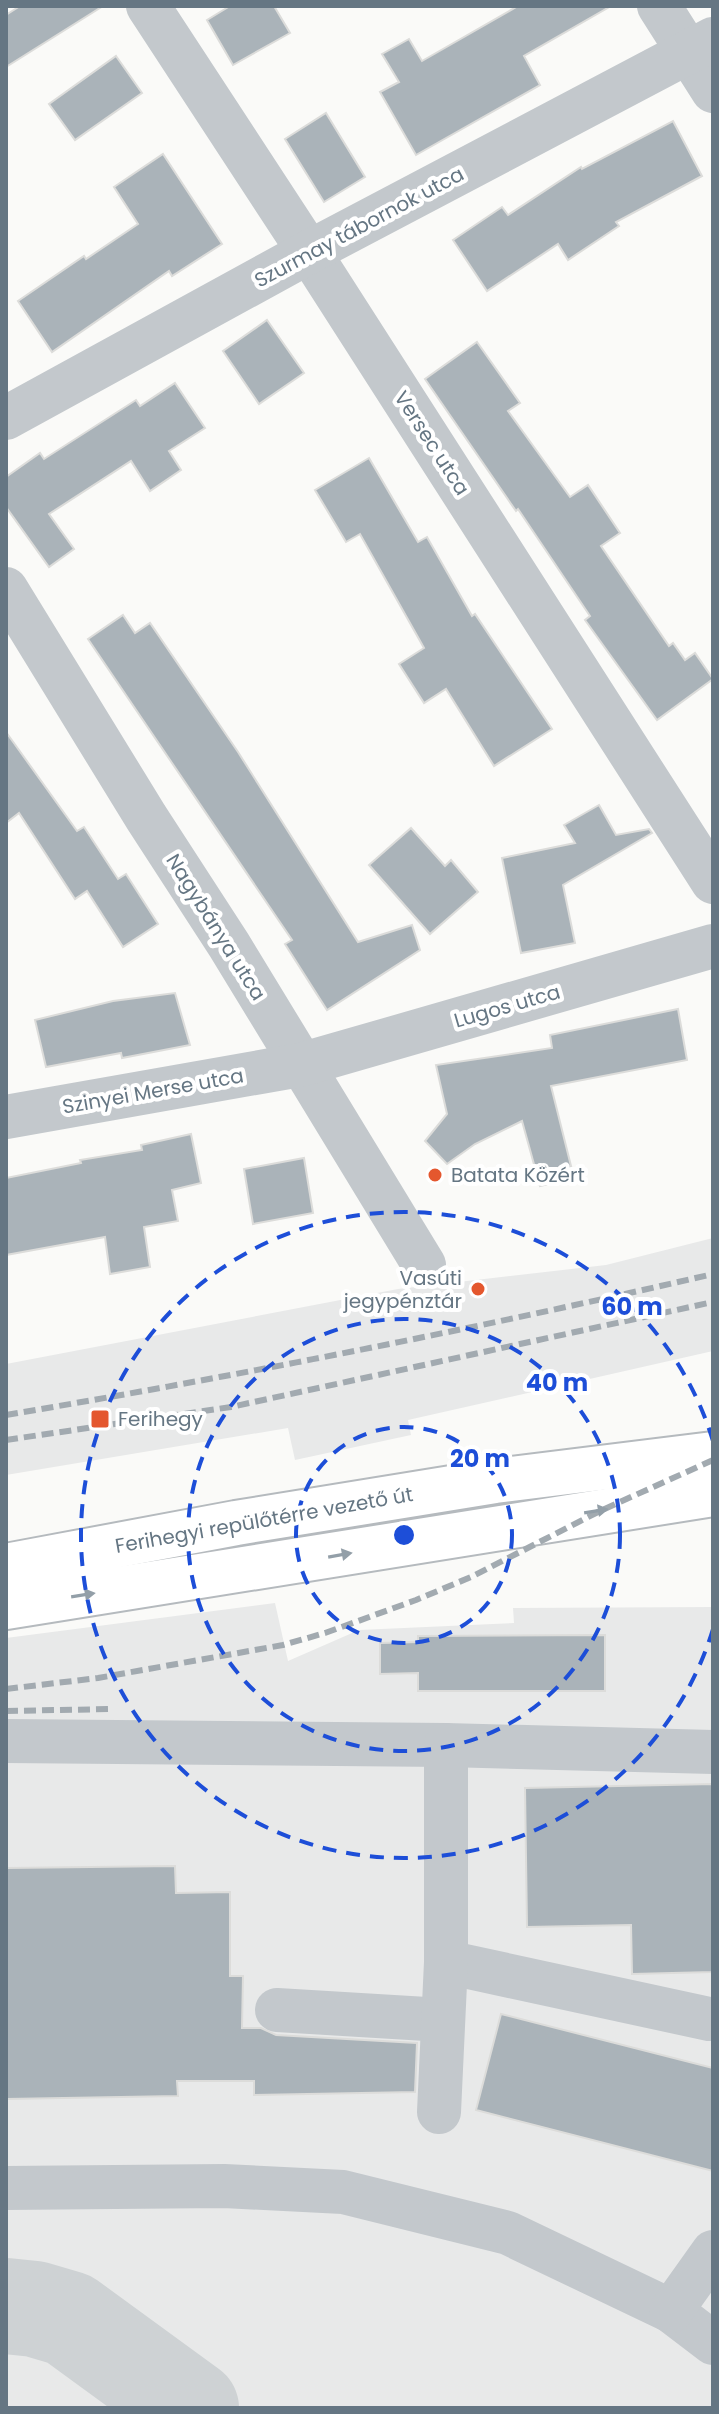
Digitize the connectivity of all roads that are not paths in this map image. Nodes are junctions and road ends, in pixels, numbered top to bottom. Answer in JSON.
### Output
{"nodes":[{"id":1,"x":148,"y":6,"type":"edge"},
{"id":2,"x":659,"y":6,"type":"edge"},
{"id":3,"x":700,"y":45,"type":"edge"},
{"id":4,"x":713,"y":91,"type":"edge"},
{"id":5,"x":309,"y":252,"type":"junction"},
{"id":6,"x":6,"y":418,"type":"edge"},
{"id":7,"x":6,"y":589,"type":"edge"},
{"id":8,"x":713,"y":882,"type":"edge"},
{"id":9,"x":713,"y":946,"type":"edge"},
{"id":10,"x":300,"y":1065,"type":"junction"},
{"id":11,"x":6,"y":1117,"type":"edge"},
{"id":12,"x":424,"y":1265,"type":"dead end"},
{"id":13,"x":713,"y":1454,"type":"edge"},
{"id":14,"x":713,"y":1494,"type":"edge"},
{"id":15,"x":6,"y":1566,"type":"edge"},
{"id":16,"x":6,"y":1607,"type":"edge"},
{"id":17,"x":6,"y":1741,"type":"edge"},
{"id":18,"x":446,"y":1745,"type":"junction"},
{"id":19,"x":713,"y":1752,"type":"edge"},
{"id":20,"x":446,"y":1962,"type":"junction"},
{"id":21,"x":277,"y":2010,"type":"dead end"},
{"id":22,"x":709,"y":2019,"type":"dead end"},
{"id":23,"x":443,"y":2020,"type":"junction"},
{"id":24,"x":439,"y":2112,"type":"dead end"},
{"id":25,"x":6,"y":2188,"type":"edge"},
{"id":26,"x":713,"y":2252,"type":"edge"},
{"id":27,"x":671,"y":2311,"type":"junction"},
{"id":28,"x":713,"y":2343,"type":"edge"}],
"edges":[{"from":1,"to":5,"type":"street","name":"Versec utca"},
{"from":2,"to":3,"type":"street"},
{"from":3,"to":4,"type":"street"},
{"from":3,"to":5,"type":"street","name":"Szurmay tábornok utca"},
{"from":5,"to":6,"type":"street","name":"Szurmay tábornok utca"},
{"from":5,"to":8,"type":"street","name":"Versec utca"},
{"from":7,"to":10,"type":"street","name":"Nagybánya utca"},
{"from":9,"to":10,"type":"street","name":"Lugos utca"},
{"from":10,"to":11,"type":"street","name":"Szinyei Merse utca"},
{"from":10,"to":12,"type":"street","name":"Nagybánya utca"},
{"from":13,"to":15,"type":"main road","name":"Ferihegyi repülőtérre vezető út"},
{"from":16,"to":14,"type":"main road","one_way":true},
{"from":17,"to":18,"type":"street"},
{"from":18,"to":19,"type":"street"},
{"from":18,"to":20,"type":"street"},
{"from":20,"to":22,"type":"street"},
{"from":20,"to":23,"type":"street"},
{"from":21,"to":23,"type":"street"},
{"from":23,"to":24,"type":"street"},
{"from":25,"to":27,"type":"street"},
{"from":26,"to":27,"type":"street"},
{"from":27,"to":28,"type":"street"}]}
